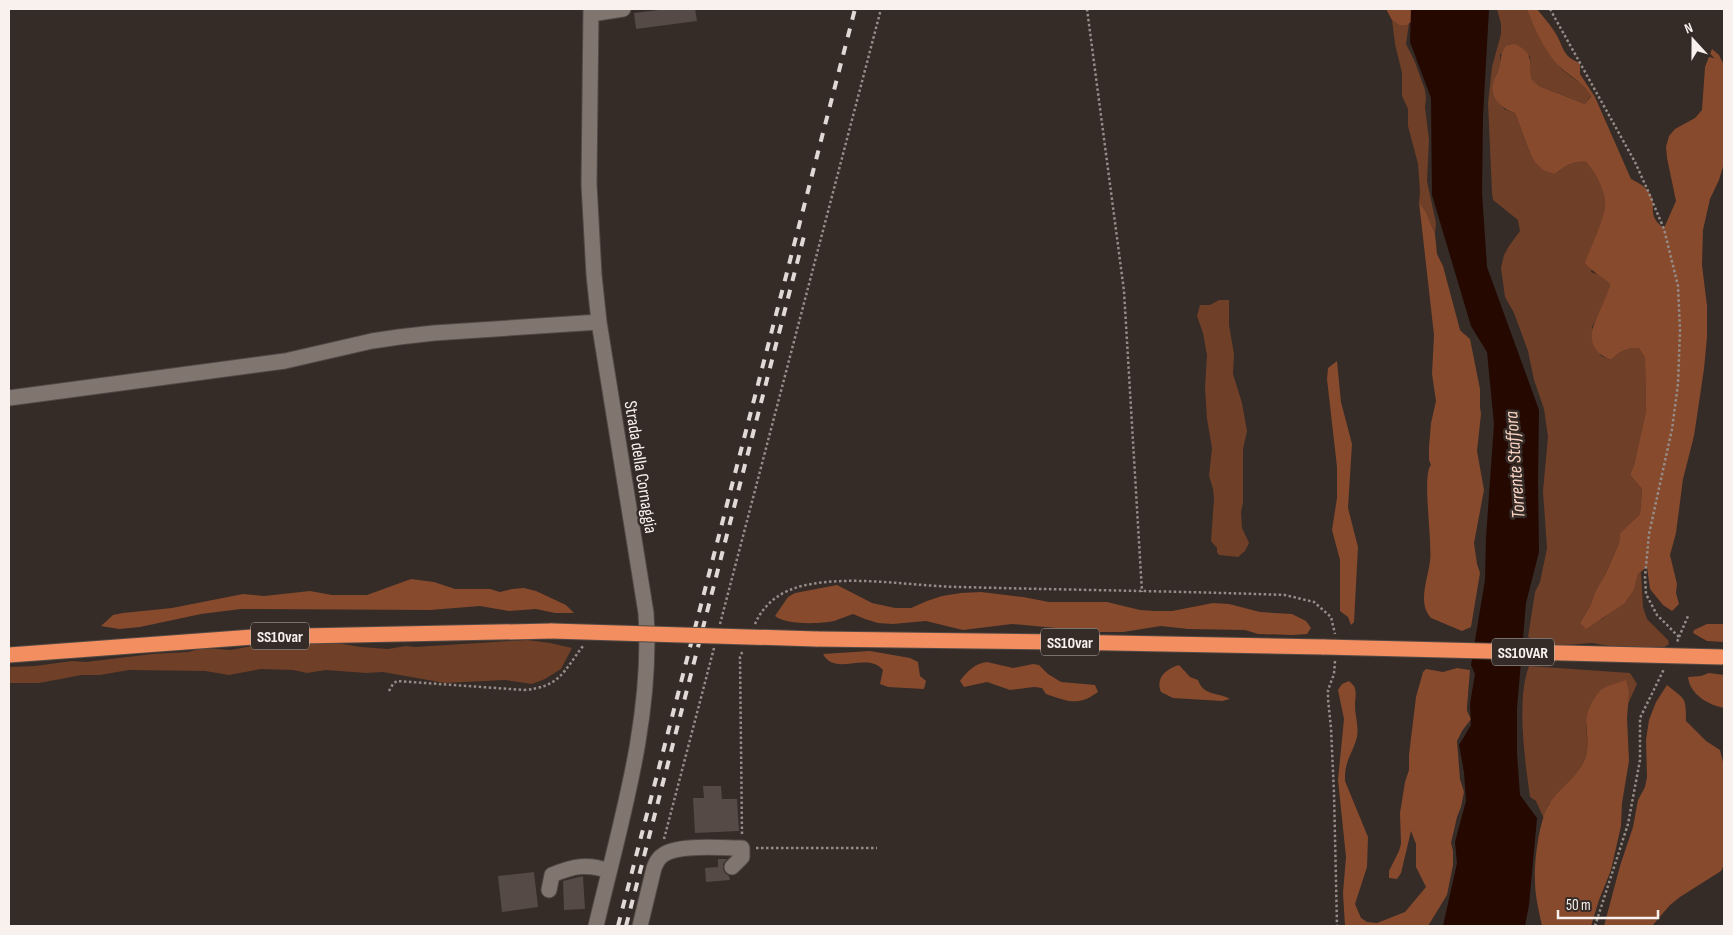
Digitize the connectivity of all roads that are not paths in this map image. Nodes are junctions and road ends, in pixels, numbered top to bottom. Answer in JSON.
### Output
{"nodes":[{"id":1,"x":623,"y":9,"type":"edge"},
{"id":2,"x":591,"y":11,"type":"edge"},
{"id":3,"x":599,"y":322,"type":"junction"},
{"id":4,"x":9,"y":398,"type":"edge"},
{"id":5,"x":1332,"y":648,"type":"joint"},
{"id":6,"x":9,"y":655,"type":"edge"},
{"id":7,"x":1723,"y":657,"type":"edge"},
{"id":8,"x":732,"y":867,"type":"dead end"},
{"id":9,"x":609,"y":871,"type":"junction"},
{"id":10,"x":548,"y":890,"type":"dead end"},
{"id":11,"x":596,"y":926,"type":"edge"},
{"id":12,"x":640,"y":926,"type":"edge"}],
"edges":[{"from":1,"to":2,"type":"street"},
{"from":2,"to":3,"type":"street","name":"Strada della Cornaggia"},
{"from":3,"to":4,"type":"street"},
{"from":3,"to":9,"type":"street","name":"Strada della Cornaggia"},
{"from":5,"to":6,"type":"highway","number":"SS10var","bridge":true},
{"from":5,"to":7,"type":"highway","number":"SS10VAR","bridge":true},
{"from":8,"to":12,"type":"street"},
{"from":9,"to":10,"type":"street"},
{"from":9,"to":11,"type":"street","name":"Strada della Cornaggia"}]}
